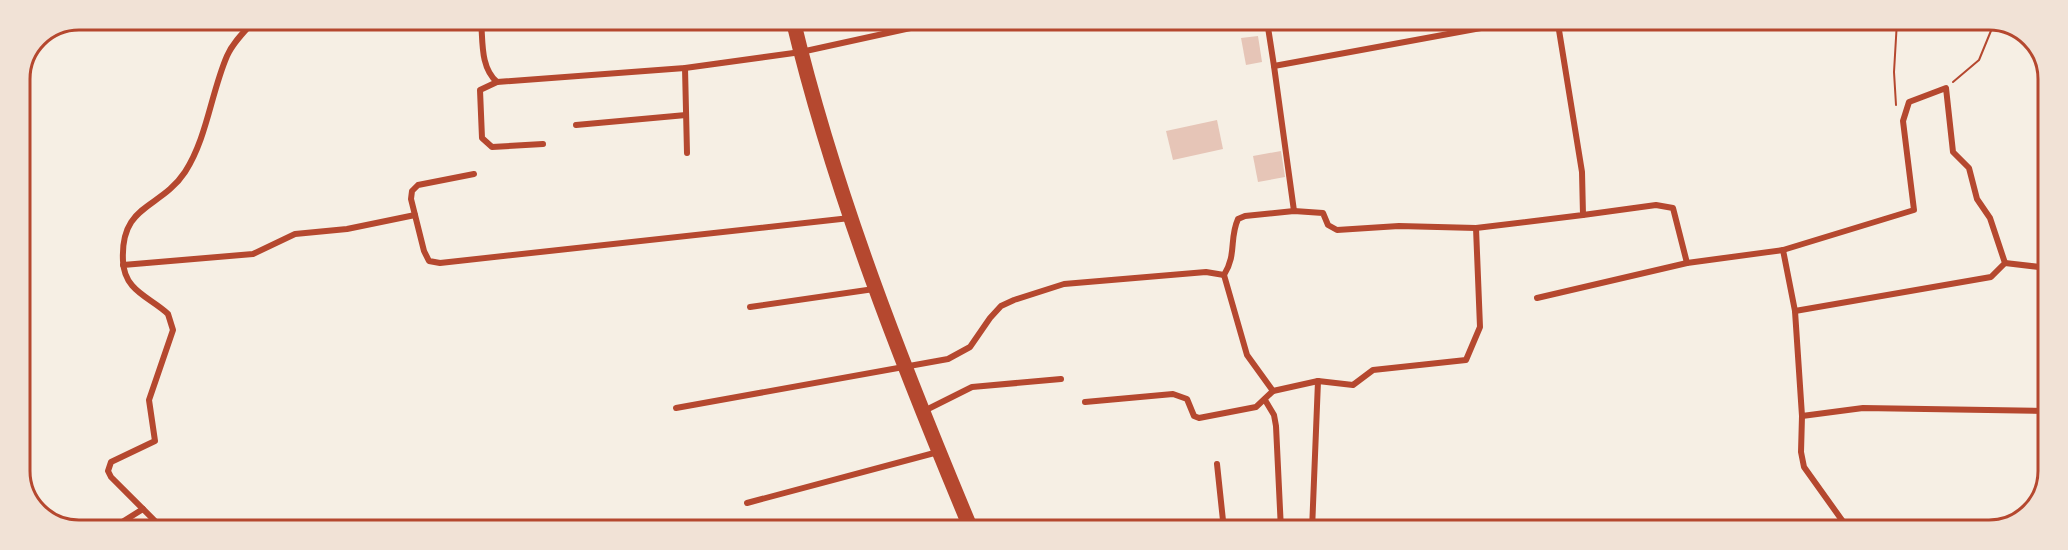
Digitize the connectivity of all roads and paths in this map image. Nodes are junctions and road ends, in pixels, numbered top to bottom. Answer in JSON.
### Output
{"nodes":[{"id":1,"x":247,"y":30,"type":"edge"},
{"id":2,"x":482,"y":30,"type":"edge"},
{"id":3,"x":796,"y":30,"type":"edge"},
{"id":4,"x":901,"y":30,"type":"edge"},
{"id":5,"x":1268,"y":30,"type":"edge"},
{"id":6,"x":1470,"y":30,"type":"edge"},
{"id":7,"x":1559,"y":30,"type":"edge"},
{"id":8,"x":1896,"y":30,"type":"edge"},
{"id":9,"x":1991,"y":30,"type":"edge"},
{"id":10,"x":801,"y":52,"type":"junction"},
{"id":11,"x":1274,"y":66,"type":"junction"},
{"id":12,"x":685,"y":68,"type":"junction"},
{"id":13,"x":497,"y":82,"type":"junction"},
{"id":14,"x":1946,"y":88,"type":"junction"},
{"id":15,"x":686,"y":115,"type":"junction"},
{"id":16,"x":1903,"y":121,"type":"junction"},
{"id":17,"x":576,"y":124,"type":"dead end"},
{"id":18,"x":543,"y":144,"type":"dead end"},
{"id":19,"x":687,"y":153,"type":"dead end"},
{"id":20,"x":474,"y":174,"type":"dead end"},
{"id":21,"x":1294,"y":211,"type":"junction"},
{"id":22,"x":415,"y":215,"type":"junction"},
{"id":23,"x":1583,"y":215,"type":"junction"},
{"id":24,"x":850,"y":218,"type":"junction"},
{"id":25,"x":1476,"y":228,"type":"junction"},
{"id":26,"x":1783,"y":250,"type":"junction"},
{"id":27,"x":1687,"y":263,"type":"junction"},
{"id":28,"x":2005,"y":263,"type":"junction"},
{"id":29,"x":123,"y":265,"type":"junction"},
{"id":30,"x":2038,"y":267,"type":"edge"},
{"id":31,"x":1224,"y":274,"type":"junction"},
{"id":32,"x":877,"y":289,"type":"junction"},
{"id":33,"x":1536,"y":298,"type":"dead end"},
{"id":34,"x":750,"y":307,"type":"dead end"},
{"id":35,"x":1795,"y":311,"type":"junction"},
{"id":36,"x":908,"y":368,"type":"junction"},
{"id":37,"x":1061,"y":379,"type":"dead end"},
{"id":38,"x":1318,"y":381,"type":"junction"},
{"id":39,"x":1273,"y":391,"type":"junction"},
{"id":40,"x":1265,"y":400,"type":"junction"},
{"id":41,"x":1085,"y":402,"type":"dead end"},
{"id":42,"x":676,"y":408,"type":"dead end"},
{"id":43,"x":923,"y":411,"type":"junction"},
{"id":44,"x":2038,"y":411,"type":"edge"},
{"id":45,"x":1802,"y":416,"type":"junction"},
{"id":46,"x":939,"y":452,"type":"junction"},
{"id":47,"x":1217,"y":464,"type":"dead end"},
{"id":48,"x":747,"y":503,"type":"dead end"},
{"id":49,"x":143,"y":508,"type":"junction"},
{"id":50,"x":125,"y":520,"type":"edge"},
{"id":51,"x":154,"y":520,"type":"edge"},
{"id":52,"x":967,"y":520,"type":"edge"},
{"id":53,"x":1223,"y":520,"type":"edge"},
{"id":54,"x":1281,"y":520,"type":"edge"},
{"id":55,"x":1312,"y":520,"type":"edge"},
{"id":56,"x":1842,"y":520,"type":"edge"}],
"edges":[{"from":1,"to":29,"type":"street"},
{"from":2,"to":13,"type":"street"},
{"from":3,"to":10,"type":"highway"},
{"from":4,"to":10,"type":"street"},
{"from":5,"to":11,"type":"street"},
{"from":6,"to":11,"type":"street"},
{"from":7,"to":23,"type":"street"},
{"from":8,"to":16,"type":"path"},
{"from":9,"to":14,"type":"path"},
{"from":10,"to":12,"type":"street"},
{"from":10,"to":24,"type":"highway"},
{"from":11,"to":21,"type":"street"},
{"from":12,"to":13,"type":"street"},
{"from":12,"to":15,"type":"street"},
{"from":13,"to":18,"type":"street"},
{"from":14,"to":16,"type":"street"},
{"from":14,"to":28,"type":"street"},
{"from":15,"to":17,"type":"street"},
{"from":15,"to":19,"type":"street"},
{"from":16,"to":26,"type":"street"},
{"from":20,"to":22,"type":"street"},
{"from":21,"to":25,"type":"street"},
{"from":21,"to":31,"type":"street"},
{"from":22,"to":24,"type":"street"},
{"from":22,"to":29,"type":"street"},
{"from":23,"to":25,"type":"street"},
{"from":23,"to":27,"type":"street"},
{"from":24,"to":32,"type":"highway"},
{"from":25,"to":38,"type":"street"},
{"from":26,"to":27,"type":"street"},
{"from":26,"to":35,"type":"street"},
{"from":27,"to":33,"type":"street"},
{"from":28,"to":30,"type":"street"},
{"from":28,"to":35,"type":"street"},
{"from":29,"to":49,"type":"street"},
{"from":31,"to":36,"type":"street"},
{"from":31,"to":39,"type":"street"},
{"from":32,"to":34,"type":"street"},
{"from":32,"to":36,"type":"highway"},
{"from":35,"to":45,"type":"street"},
{"from":36,"to":42,"type":"street"},
{"from":36,"to":43,"type":"highway"},
{"from":37,"to":43,"type":"street"},
{"from":38,"to":39,"type":"street"},
{"from":38,"to":55,"type":"street"},
{"from":39,"to":40,"type":"street"},
{"from":40,"to":41,"type":"street"},
{"from":40,"to":54,"type":"street"},
{"from":43,"to":46,"type":"highway"},
{"from":44,"to":45,"type":"street"},
{"from":45,"to":56,"type":"street"},
{"from":46,"to":48,"type":"street"},
{"from":46,"to":52,"type":"highway"},
{"from":47,"to":53,"type":"street"},
{"from":49,"to":50,"type":"street"},
{"from":49,"to":51,"type":"street"}]}
